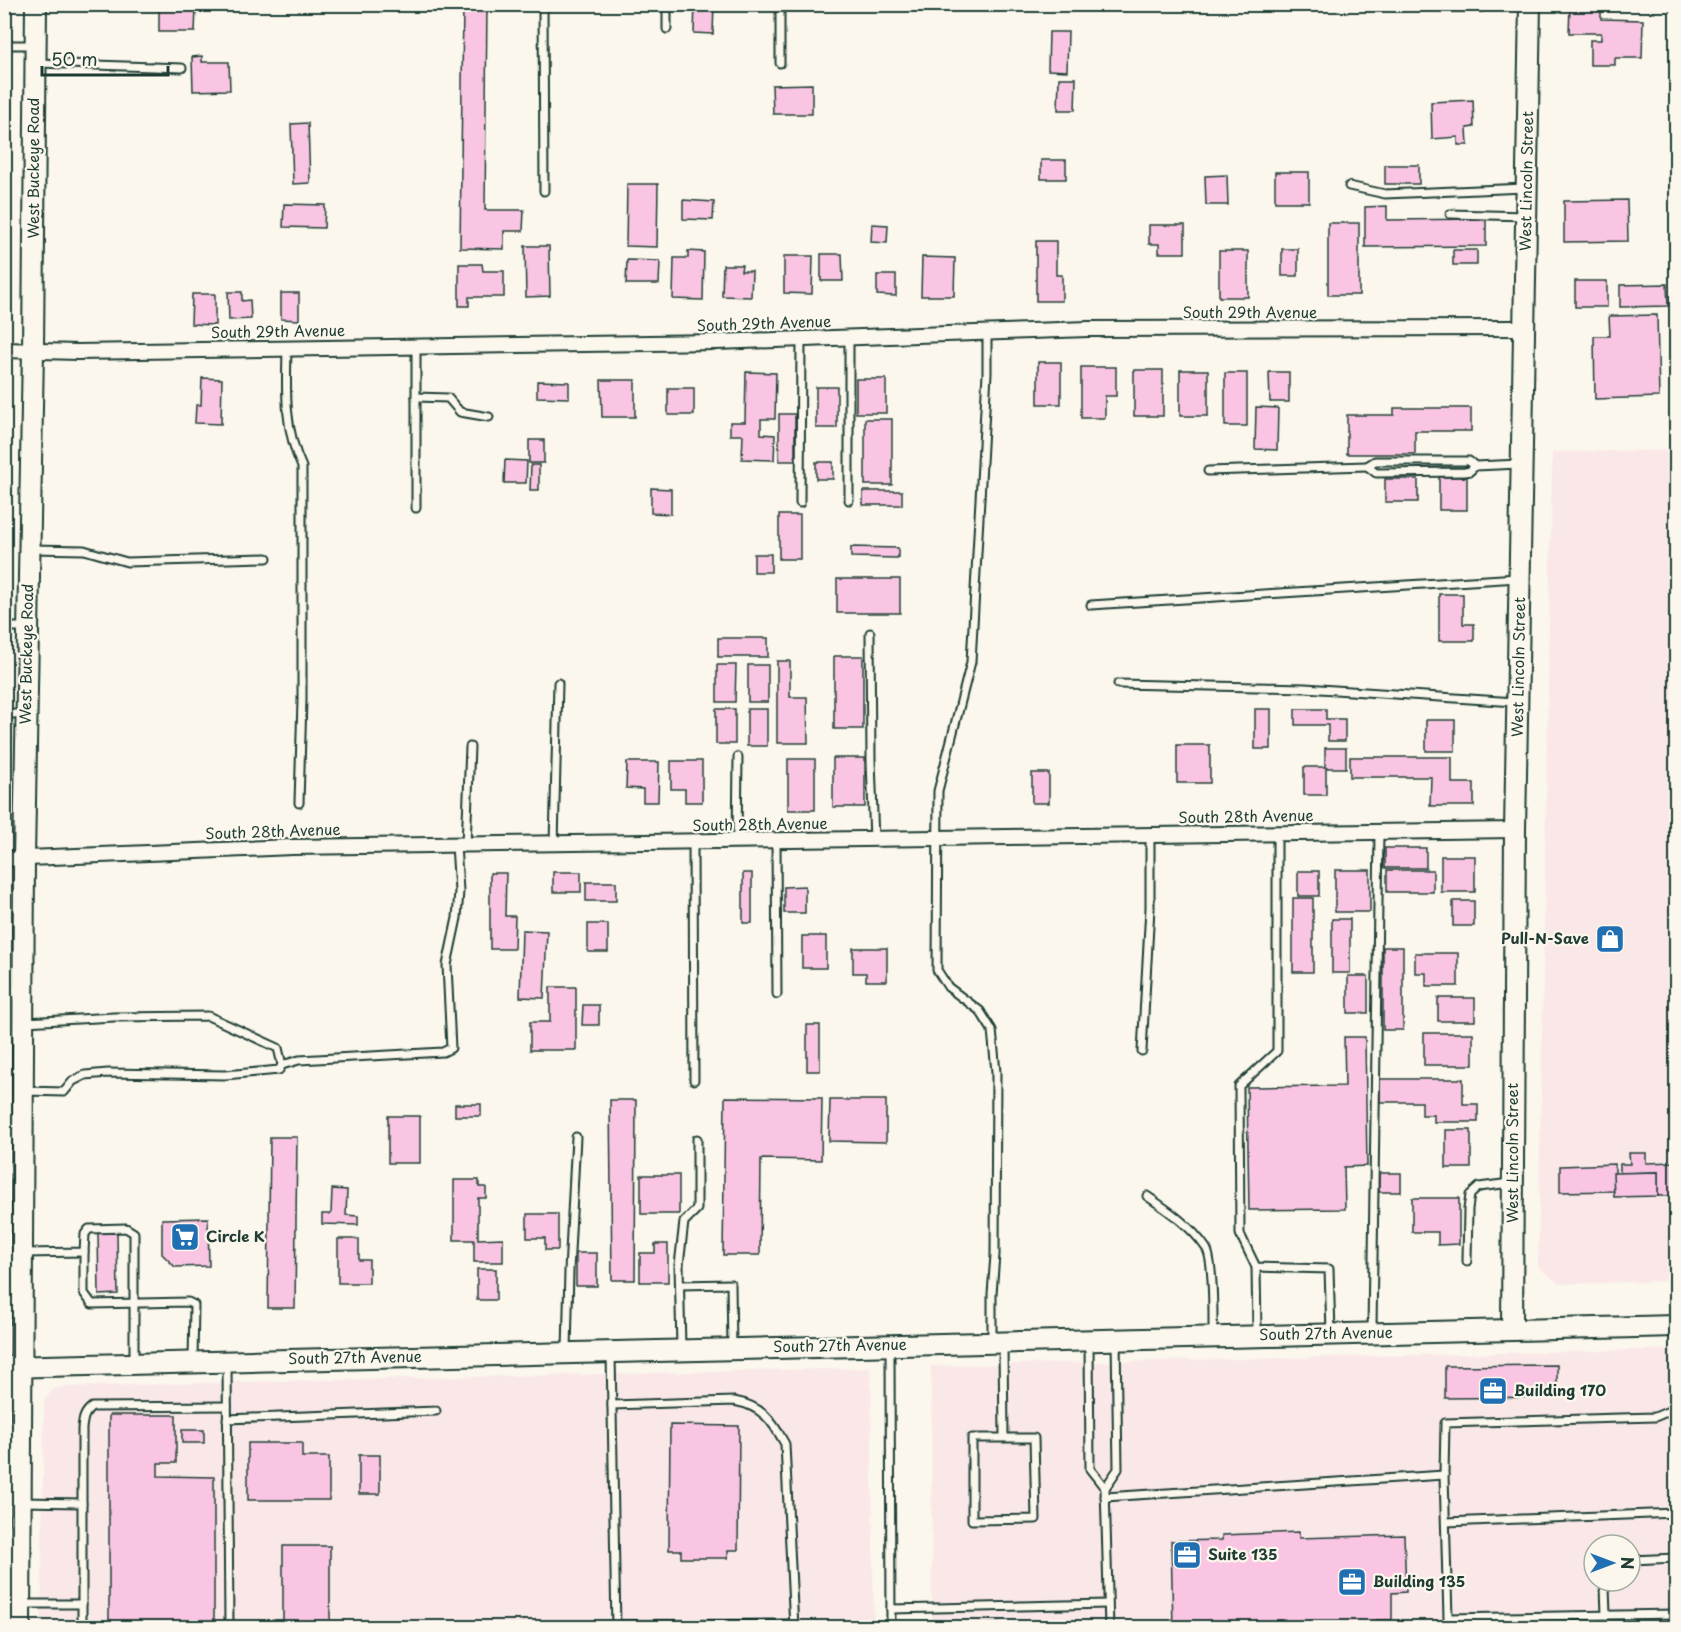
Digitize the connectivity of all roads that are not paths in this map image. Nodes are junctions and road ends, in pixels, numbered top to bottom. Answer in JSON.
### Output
{"nodes":[{"id":1,"x":36,"y":4,"type":"edge"},
{"id":2,"x":543,"y":4,"type":"edge"},
{"id":3,"x":668,"y":4,"type":"edge"},
{"id":4,"x":780,"y":4,"type":"edge"},
{"id":5,"x":1530,"y":4,"type":"edge"},
{"id":6,"x":667,"y":30,"type":"dead end"},
{"id":7,"x":4,"y":45,"type":"edge"},
{"id":8,"x":35,"y":54,"type":"junction"},
{"id":9,"x":780,"y":63,"type":"dead end"},
{"id":10,"x":182,"y":68,"type":"dead end"},
{"id":11,"x":1349,"y":186,"type":"dead end"},
{"id":12,"x":1527,"y":188,"type":"junction"},
{"id":13,"x":544,"y":191,"type":"dead end"},
{"id":14,"x":1450,"y":214,"type":"dead end"},
{"id":15,"x":1527,"y":216,"type":"junction"},
{"id":16,"x":1525,"y":328,"type":"junction"},
{"id":17,"x":987,"y":333,"type":"junction"},
{"id":18,"x":849,"y":338,"type":"junction"},
{"id":19,"x":801,"y":339,"type":"junction"},
{"id":20,"x":416,"y":346,"type":"junction"},
{"id":21,"x":287,"y":349,"type":"junction"},
{"id":22,"x":4,"y":350,"type":"edge"},
{"id":23,"x":33,"y":350,"type":"junction"},
{"id":24,"x":416,"y":397,"type":"junction"},
{"id":25,"x":489,"y":417,"type":"dead end"},
{"id":26,"x":1522,"y":463,"type":"junction"},
{"id":27,"x":1367,"y":466,"type":"junction"},
{"id":28,"x":1475,"y":466,"type":"junction"},
{"id":29,"x":1208,"y":471,"type":"dead end"},
{"id":30,"x":849,"y":500,"type":"dead end"},
{"id":31,"x":800,"y":503,"type":"dead end"},
{"id":32,"x":416,"y":508,"type":"dead end"},
{"id":33,"x":29,"y":549,"type":"junction"},
{"id":34,"x":267,"y":558,"type":"dead end"},
{"id":35,"x":1520,"y":578,"type":"junction"},
{"id":36,"x":1091,"y":605,"type":"dead end"},
{"id":37,"x":4,"y":627,"type":"edge"},
{"id":38,"x":28,"y":627,"type":"junction"},
{"id":39,"x":870,"y":633,"type":"dead end"},
{"id":40,"x":558,"y":683,"type":"dead end"},
{"id":41,"x":1118,"y":684,"type":"dead end"},
{"id":42,"x":1518,"y":703,"type":"junction"},
{"id":43,"x":4,"y":714,"type":"edge"},
{"id":44,"x":26,"y":714,"type":"junction"},
{"id":45,"x":470,"y":747,"type":"dead end"},
{"id":46,"x":738,"y":757,"type":"dead end"},
{"id":47,"x":299,"y":803,"type":"dead end"},
{"id":48,"x":1515,"y":830,"type":"junction"},
{"id":49,"x":1379,"y":832,"type":"junction"},
{"id":50,"x":1277,"y":833,"type":"junction"},
{"id":51,"x":1150,"y":836,"type":"junction"},
{"id":52,"x":938,"y":839,"type":"junction"},
{"id":53,"x":874,"y":840,"type":"junction"},
{"id":54,"x":776,"y":841,"type":"junction"},
{"id":55,"x":737,"y":842,"type":"junction"},
{"id":56,"x":693,"y":843,"type":"junction"},
{"id":57,"x":554,"y":844,"type":"junction"},
{"id":58,"x":461,"y":845,"type":"junction"},
{"id":59,"x":14,"y":859,"type":"edge"},
{"id":60,"x":14,"y":990,"type":"edge"},
{"id":61,"x":777,"y":994,"type":"dead end"},
{"id":62,"x":23,"y":1022,"type":"junction"},
{"id":63,"x":1142,"y":1051,"type":"dead end"},
{"id":64,"x":282,"y":1065,"type":"junction"},
{"id":65,"x":694,"y":1080,"type":"dead end"},
{"id":66,"x":22,"y":1091,"type":"junction"},
{"id":67,"x":576,"y":1137,"type":"dead end"},
{"id":68,"x":697,"y":1139,"type":"dead end"},
{"id":69,"x":1512,"y":1183,"type":"junction"},
{"id":70,"x":1147,"y":1196,"type":"dead end"},
{"id":71,"x":84,"y":1252,"type":"junction"},
{"id":72,"x":21,"y":1253,"type":"junction"},
{"id":73,"x":1467,"y":1261,"type":"dead end"},
{"id":74,"x":1256,"y":1267,"type":"junction"},
{"id":75,"x":680,"y":1285,"type":"junction"},
{"id":76,"x":134,"y":1304,"type":"junction"},
{"id":77,"x":1677,"y":1326,"type":"edge"},
{"id":78,"x":1512,"y":1329,"type":"junction"},
{"id":79,"x":1372,"y":1333,"type":"junction"},
{"id":80,"x":1331,"y":1334,"type":"junction"},
{"id":81,"x":1257,"y":1335,"type":"junction"},
{"id":82,"x":1213,"y":1336,"type":"junction"},
{"id":83,"x":1116,"y":1339,"type":"junction"},
{"id":84,"x":1089,"y":1340,"type":"junction"},
{"id":85,"x":998,"y":1342,"type":"junction"},
{"id":86,"x":890,"y":1345,"type":"junction"},
{"id":87,"x":732,"y":1348,"type":"junction"},
{"id":88,"x":681,"y":1350,"type":"junction"},
{"id":89,"x":611,"y":1351,"type":"junction"},
{"id":90,"x":567,"y":1353,"type":"junction"},
{"id":91,"x":227,"y":1361,"type":"junction"},
{"id":92,"x":193,"y":1362,"type":"junction"},
{"id":93,"x":134,"y":1363,"type":"junction"},
{"id":94,"x":13,"y":1366,"type":"edge"},
{"id":95,"x":612,"y":1405,"type":"junction"},
{"id":96,"x":227,"y":1406,"type":"junction"},
{"id":97,"x":1677,"y":1408,"type":"edge"},
{"id":98,"x":436,"y":1411,"type":"dead end"},
{"id":99,"x":227,"y":1419,"type":"junction"},
{"id":100,"x":1004,"y":1438,"type":"junction"},
{"id":101,"x":1444,"y":1475,"type":"junction"},
{"id":102,"x":1105,"y":1488,"type":"junction"},
{"id":103,"x":1105,"y":1497,"type":"junction"},
{"id":104,"x":20,"y":1502,"type":"junction"},
{"id":105,"x":81,"y":1503,"type":"junction"},
{"id":106,"x":1677,"y":1513,"type":"edge"},
{"id":107,"x":1446,"y":1522,"type":"junction"},
{"id":108,"x":1677,"y":1558,"type":"edge"},
{"id":109,"x":1642,"y":1560,"type":"edge"},
{"id":110,"x":1605,"y":1593,"type":"edge"},
{"id":111,"x":20,"y":1604,"type":"junction"},
{"id":112,"x":81,"y":1604,"type":"junction"},
{"id":113,"x":1108,"y":1604,"type":"junction"},
{"id":114,"x":891,"y":1609,"type":"junction"},
{"id":115,"x":1677,"y":1614,"type":"edge"},
{"id":116,"x":1606,"y":1615,"type":"junction"},
{"id":117,"x":794,"y":1625,"type":"edge"},
{"id":118,"x":616,"y":1626,"type":"edge"},
{"id":119,"x":20,"y":1628,"type":"edge"},
{"id":120,"x":81,"y":1628,"type":"edge"},
{"id":121,"x":229,"y":1628,"type":"edge"},
{"id":122,"x":891,"y":1628,"type":"edge"},
{"id":123,"x":1109,"y":1628,"type":"edge"}],
"edges":[{"from":1,"to":8,"type":"main road","name":"West Buckeye Road"},
{"from":2,"to":13,"type":"lane"},
{"from":3,"to":6,"type":"lane"},
{"from":4,"to":9,"type":"lane"},
{"from":5,"to":12,"type":"main road","name":"West Lincoln Street"},
{"from":7,"to":8,"type":"lane"},
{"from":8,"to":10,"type":"lane"},
{"from":8,"to":23,"type":"main road","name":"West Buckeye Road"},
{"from":11,"to":12,"type":"lane"},
{"from":12,"to":15,"type":"main road","name":"West Lincoln Street"},
{"from":14,"to":15,"type":"lane"},
{"from":15,"to":16,"type":"main road","name":"West Lincoln Street"},
{"from":16,"to":17,"type":"street","name":"South 29th Avenue"},
{"from":16,"to":26,"type":"main road","name":"West Lincoln Street"},
{"from":17,"to":18,"type":"street","name":"South 29th Avenue"},
{"from":17,"to":52,"type":"lane"},
{"from":18,"to":19,"type":"street","name":"South 29th Avenue"},
{"from":18,"to":30,"type":"lane"},
{"from":19,"to":20,"type":"street","name":"South 29th Avenue"},
{"from":19,"to":31,"type":"lane"},
{"from":20,"to":21,"type":"street","name":"South 29th Avenue"},
{"from":20,"to":24,"type":"lane"},
{"from":21,"to":23,"type":"street","name":"South 29th Avenue"},
{"from":21,"to":47,"type":"lane"},
{"from":22,"to":23,"type":"street","name":"South 29th Avenue"},
{"from":23,"to":33,"type":"main road","name":"West Buckeye Road"},
{"from":24,"to":25,"type":"lane"},
{"from":24,"to":32,"type":"lane"},
{"from":26,"to":28,"type":"lane"},
{"from":26,"to":35,"type":"main road","name":"West Lincoln Street"},
{"from":27,"to":28,"type":"lane"},
{"from":27,"to":28,"type":"lane"},
{"from":27,"to":29,"type":"lane"},
{"from":33,"to":34,"type":"lane"},
{"from":33,"to":38,"type":"main road","name":"West Buckeye Road"},
{"from":35,"to":36,"type":"lane"},
{"from":35,"to":42,"type":"main road","name":"West Lincoln Street"},
{"from":37,"to":38,"type":"lane"},
{"from":38,"to":44,"type":"main road","name":"West Buckeye Road"},
{"from":39,"to":53,"type":"lane"},
{"from":40,"to":57,"type":"lane"},
{"from":41,"to":42,"type":"lane"},
{"from":42,"to":48,"type":"main road","name":"West Lincoln Street"},
{"from":43,"to":44,"type":"lane"},
{"from":44,"to":59,"type":"main road","name":"West Buckeye Road"},
{"from":45,"to":58,"type":"lane"},
{"from":46,"to":55,"type":"lane"},
{"from":48,"to":49,"type":"street","name":"South 28th Avenue"},
{"from":48,"to":69,"type":"main road","name":"West Lincoln Street"},
{"from":49,"to":50,"type":"street","name":"South 28th Avenue"},
{"from":49,"to":79,"type":"lane"},
{"from":50,"to":51,"type":"street","name":"South 28th Avenue"},
{"from":50,"to":74,"type":"lane"},
{"from":51,"to":52,"type":"street","name":"South 28th Avenue"},
{"from":51,"to":63,"type":"lane"},
{"from":52,"to":53,"type":"street","name":"South 28th Avenue"},
{"from":52,"to":85,"type":"lane"},
{"from":53,"to":54,"type":"street","name":"South 28th Avenue"},
{"from":54,"to":55,"type":"street","name":"South 28th Avenue"},
{"from":54,"to":61,"type":"lane"},
{"from":55,"to":56,"type":"street","name":"South 28th Avenue"},
{"from":56,"to":57,"type":"street","name":"South 28th Avenue"},
{"from":56,"to":65,"type":"lane"},
{"from":57,"to":58,"type":"street","name":"South 28th Avenue"},
{"from":58,"to":59,"type":"street","name":"South 28th Avenue"},
{"from":58,"to":64,"type":"lane"},
{"from":59,"to":60,"type":"main road","name":"West Buckeye Road"},
{"from":60,"to":62,"type":"main road","name":"West Buckeye Road"},
{"from":62,"to":64,"type":"lane"},
{"from":62,"to":66,"type":"main road","name":"West Buckeye Road"},
{"from":64,"to":66,"type":"lane"},
{"from":66,"to":72,"type":"main road","name":"West Buckeye Road"},
{"from":67,"to":90,"type":"lane"},
{"from":68,"to":75,"type":"lane"},
{"from":69,"to":73,"type":"lane"},
{"from":69,"to":78,"type":"main road","name":"West Lincoln Street"},
{"from":70,"to":82,"type":"lane"},
{"from":71,"to":72,"type":"lane"},
{"from":71,"to":76,"type":"lane"},
{"from":71,"to":76,"type":"lane"},
{"from":72,"to":94,"type":"main road","name":"West Buckeye Road"},
{"from":74,"to":80,"type":"lane"},
{"from":74,"to":81,"type":"lane"},
{"from":75,"to":87,"type":"lane"},
{"from":75,"to":88,"type":"lane"},
{"from":76,"to":92,"type":"lane"},
{"from":76,"to":93,"type":"lane"},
{"from":77,"to":78,"type":"main road","name":"South 27th Avenue"},
{"from":78,"to":79,"type":"main road","name":"South 27th Avenue"},
{"from":79,"to":80,"type":"main road","name":"South 27th Avenue"},
{"from":80,"to":81,"type":"main road","name":"South 27th Avenue"},
{"from":81,"to":82,"type":"main road","name":"South 27th Avenue"},
{"from":82,"to":83,"type":"main road","name":"South 27th Avenue"},
{"from":83,"to":84,"type":"main road","name":"South 27th Avenue"},
{"from":83,"to":102,"type":"lane"},
{"from":84,"to":85,"type":"main road","name":"South 27th Avenue"},
{"from":84,"to":102,"type":"lane"},
{"from":85,"to":86,"type":"main road","name":"South 27th Avenue"},
{"from":85,"to":100,"type":"lane"},
{"from":86,"to":87,"type":"main road","name":"South 27th Avenue"},
{"from":86,"to":114,"type":"lane"},
{"from":87,"to":88,"type":"main road","name":"South 27th Avenue"},
{"from":88,"to":89,"type":"main road","name":"South 27th Avenue"},
{"from":89,"to":90,"type":"main road","name":"South 27th Avenue"},
{"from":89,"to":95,"type":"lane"},
{"from":90,"to":91,"type":"main road","name":"South 27th Avenue"},
{"from":91,"to":92,"type":"main road","name":"South 27th Avenue"},
{"from":91,"to":96,"type":"lane"},
{"from":92,"to":93,"type":"main road","name":"South 27th Avenue"},
{"from":93,"to":94,"type":"main road","name":"South 27th Avenue"},
{"from":94,"to":104,"type":"main road","name":"West Buckeye Road"},
{"from":95,"to":117,"type":"lane"},
{"from":95,"to":118,"type":"lane"},
{"from":96,"to":99,"type":"lane"},
{"from":96,"to":105,"type":"lane"},
{"from":97,"to":101,"type":"lane"},
{"from":98,"to":99,"type":"lane"},
{"from":99,"to":121,"type":"lane"},
{"from":100,"to":100,"type":"lane"},
{"from":101,"to":103,"type":"lane"},
{"from":101,"to":107,"type":"lane"},
{"from":102,"to":103,"type":"lane"},
{"from":103,"to":113,"type":"lane"},
{"from":104,"to":105,"type":"lane"},
{"from":104,"to":111,"type":"main road","name":"West Buckeye Road"},
{"from":105,"to":112,"type":"lane"},
{"from":106,"to":107,"type":"lane"},
{"from":107,"to":116,"type":"lane"},
{"from":108,"to":109,"type":"lane"},
{"from":110,"to":116,"type":"lane"},
{"from":111,"to":112,"type":"lane"},
{"from":111,"to":119,"type":"main road","name":"West Buckeye Road"},
{"from":112,"to":120,"type":"lane"},
{"from":113,"to":114,"type":"lane"},
{"from":113,"to":123,"type":"lane"},
{"from":114,"to":122,"type":"lane"},
{"from":115,"to":116,"type":"lane"},
{"from":117,"to":118,"type":"lane"}]}
